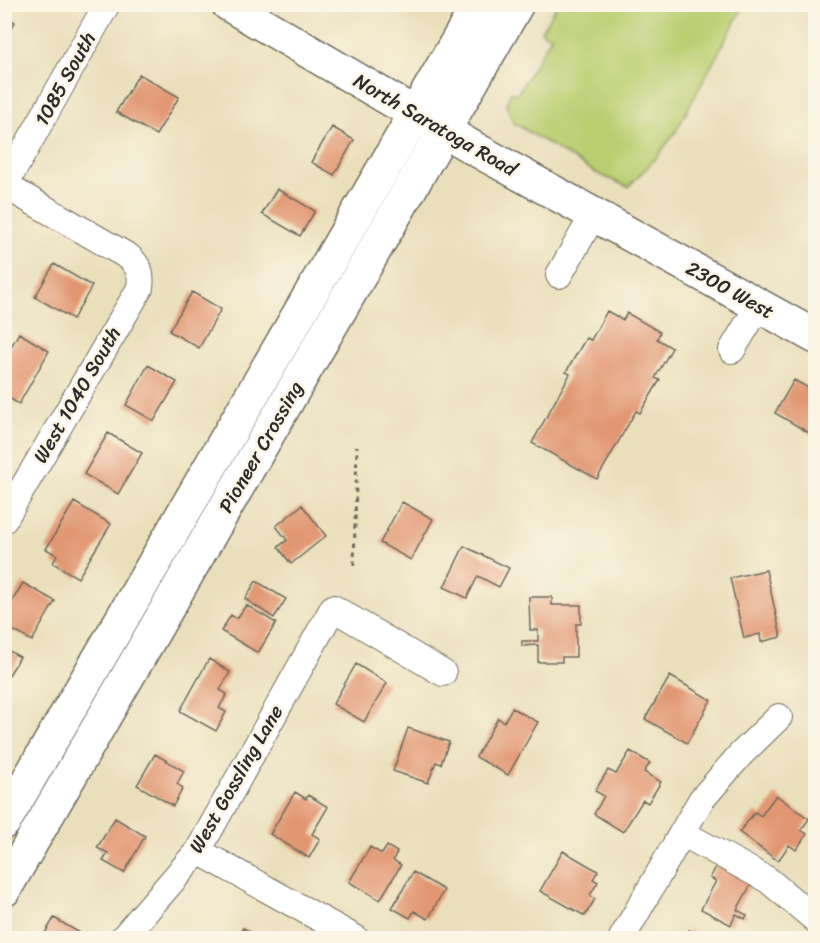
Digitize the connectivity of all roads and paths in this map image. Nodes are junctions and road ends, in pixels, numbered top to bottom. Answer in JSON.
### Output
{"nodes":[{"id":1,"x":107,"y":4,"type":"edge"},
{"id":2,"x":228,"y":4,"type":"edge"},
{"id":3,"x":479,"y":4,"type":"edge"},
{"id":4,"x":517,"y":4,"type":"edge"},
{"id":5,"x":415,"y":114,"type":"junction"},
{"id":6,"x":444,"y":131,"type":"junction"},
{"id":7,"x":5,"y":185,"type":"edge"},
{"id":8,"x":594,"y":214,"type":"junction"},
{"id":9,"x":645,"y":242,"type":"joint"},
{"id":10,"x":559,"y":274,"type":"dead end"},
{"id":11,"x":759,"y":306,"type":"junction"},
{"id":12,"x":816,"y":337,"type":"edge"},
{"id":13,"x":732,"y":350,"type":"dead end"},
{"id":14,"x":357,"y":446,"type":"dead end"},
{"id":15,"x":4,"y":520,"type":"edge"},
{"id":16,"x":354,"y":565,"type":"dead end"},
{"id":17,"x":443,"y":674,"type":"dead end"},
{"id":18,"x":779,"y":717,"type":"dead end"},
{"id":19,"x":4,"y":822,"type":"edge"},
{"id":20,"x":682,"y":833,"type":"junction"},
{"id":21,"x":198,"y":850,"type":"junction"},
{"id":22,"x":4,"y":890,"type":"edge"},
{"id":23,"x":816,"y":920,"type":"edge"},
{"id":24,"x":123,"y":939,"type":"edge"},
{"id":25,"x":355,"y":939,"type":"edge"},
{"id":26,"x":622,"y":939,"type":"edge"}],
"edges":[{"from":1,"to":7,"type":"street","name":"1085 South"},
{"from":2,"to":5,"type":"main road","name":"North Saratoga Road"},
{"from":3,"to":5,"type":"main road","name":"Pioneer Crossing"},
{"from":4,"to":6,"type":"main road","name":"Pioneer Crossing"},
{"from":5,"to":6,"type":"main road","name":"North Saratoga Road"},
{"from":5,"to":19,"type":"main road","name":"Pioneer Crossing"},
{"from":6,"to":8,"type":"main road","name":"North Saratoga Road"},
{"from":6,"to":22,"type":"main road","name":"Pioneer Crossing"},
{"from":7,"to":15,"type":"street","name":"West 1040 South"},
{"from":8,"to":9,"type":"main road","name":"North Saratoga Road"},
{"from":8,"to":10,"type":"street"},
{"from":9,"to":11,"type":"main road","name":"2300 West"},
{"from":11,"to":12,"type":"main road","name":"2300 West"},
{"from":11,"to":13,"type":"street"},
{"from":14,"to":16,"type":"path"},
{"from":17,"to":21,"type":"street","name":"West Gossling Lane"},
{"from":18,"to":20,"type":"street"},
{"from":20,"to":23,"type":"street"},
{"from":20,"to":26,"type":"street"},
{"from":21,"to":24,"type":"street","name":"West Gossling Lane"},
{"from":21,"to":25,"type":"street"}]}
